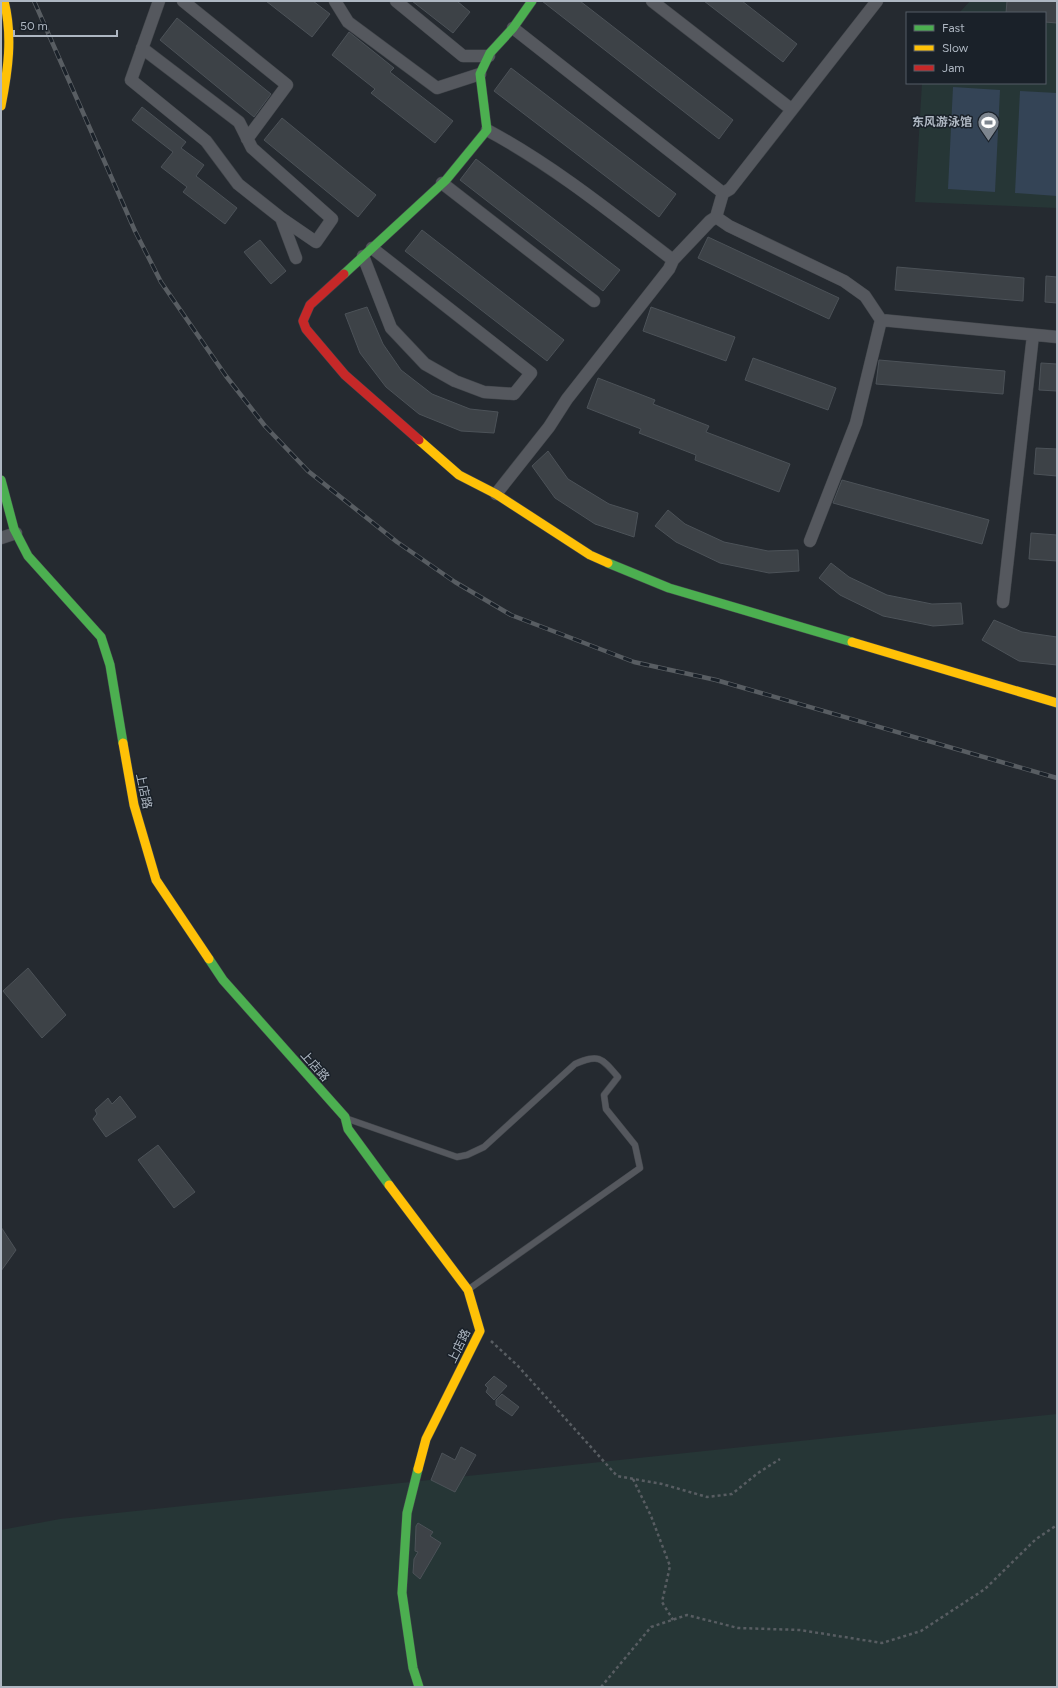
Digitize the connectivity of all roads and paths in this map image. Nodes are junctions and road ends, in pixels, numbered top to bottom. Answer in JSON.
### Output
{"nodes":[{"id":1,"x":4,"y":1,"type":"edge"},
{"id":2,"x":158,"y":1,"type":"edge"},
{"id":3,"x":183,"y":1,"type":"edge"},
{"id":4,"x":335,"y":1,"type":"edge"},
{"id":5,"x":396,"y":1,"type":"edge"},
{"id":6,"x":532,"y":1,"type":"edge"},
{"id":7,"x":652,"y":1,"type":"edge"},
{"id":8,"x":877,"y":1,"type":"edge"},
{"id":9,"x":513,"y":28,"type":"junction"},
{"id":10,"x":142,"y":48,"type":"junction"},
{"id":11,"x":489,"y":56,"type":"junction"},
{"id":12,"x":480,"y":74,"type":"junction"},
{"id":13,"x":1,"y":106,"type":"edge"},
{"id":14,"x":791,"y":109,"type":"junction"},
{"id":15,"x":487,"y":130,"type":"junction"},
{"id":16,"x":247,"y":139,"type":"junction"},
{"id":17,"x":442,"y":183,"type":"junction"},
{"id":18,"x":723,"y":193,"type":"junction"},
{"id":19,"x":716,"y":217,"type":"junction"},
{"id":20,"x":281,"y":218,"type":"junction"},
{"id":21,"x":367,"y":252,"type":"junction"},
{"id":22,"x":296,"y":258,"type":"dead end"},
{"id":23,"x":673,"y":260,"type":"junction"},
{"id":24,"x":594,"y":301,"type":"dead end"},
{"id":25,"x":882,"y":320,"type":"junction"},
{"id":26,"x":1033,"y":335,"type":"junction"},
{"id":27,"x":1057,"y":337,"type":"edge"},
{"id":28,"x":1,"y":480,"type":"edge"},
{"id":29,"x":496,"y":494,"type":"junction"},
{"id":30,"x":16,"y":533,"type":"junction"},
{"id":31,"x":1,"y":538,"type":"edge"},
{"id":32,"x":810,"y":541,"type":"dead end"},
{"id":33,"x":1003,"y":602,"type":"dead end"},
{"id":34,"x":1057,"y":703,"type":"edge"},
{"id":35,"x":345,"y":1118,"type":"junction"},
{"id":36,"x":468,"y":1290,"type":"junction"},
{"id":37,"x":480,"y":1331,"type":"junction"},
{"id":38,"x":780,"y":1459,"type":"dead end"},
{"id":39,"x":633,"y":1479,"type":"junction"},
{"id":40,"x":1057,"y":1525,"type":"edge"},
{"id":41,"x":673,"y":1620,"type":"junction"},
{"id":42,"x":419,"y":1687,"type":"edge"},
{"id":43,"x":601,"y":1687,"type":"edge"}],
"edges":[{"from":1,"to":13,"type":"street"},
{"from":2,"to":10,"type":"street"},
{"from":3,"to":16,"type":"street"},
{"from":4,"to":12,"type":"street"},
{"from":5,"to":11,"type":"street"},
{"from":6,"to":9,"type":"street"},
{"from":7,"to":14,"type":"street"},
{"from":8,"to":14,"type":"street"},
{"from":9,"to":11,"type":"street"},
{"from":9,"to":18,"type":"street"},
{"from":10,"to":16,"type":"street"},
{"from":10,"to":20,"type":"street"},
{"from":11,"to":12,"type":"street"},
{"from":12,"to":15,"type":"street"},
{"from":14,"to":18,"type":"street"},
{"from":15,"to":17,"type":"street"},
{"from":15,"to":23,"type":"street"},
{"from":16,"to":20,"type":"street"},
{"from":17,"to":21,"type":"street"},
{"from":17,"to":24,"type":"street"},
{"from":18,"to":19,"type":"street"},
{"from":19,"to":23,"type":"street"},
{"from":19,"to":25,"type":"street"},
{"from":20,"to":22,"type":"street"},
{"from":21,"to":21,"type":"street"},
{"from":21,"to":29,"type":"street"},
{"from":23,"to":29,"type":"street"},
{"from":25,"to":26,"type":"street"},
{"from":25,"to":32,"type":"street"},
{"from":26,"to":27,"type":"street"},
{"from":26,"to":33,"type":"street"},
{"from":28,"to":30,"type":"street","name":"上店路"},
{"from":29,"to":34,"type":"street"},
{"from":30,"to":31,"type":"street"},
{"from":30,"to":35,"type":"street","name":"上店路"},
{"from":35,"to":36,"type":"street","name":"上店路"},
{"from":35,"to":36,"type":"lane"},
{"from":36,"to":37,"type":"street","name":"上店路"},
{"from":37,"to":39,"type":"path"},
{"from":37,"to":42,"type":"street","name":"上店路"},
{"from":38,"to":39,"type":"path"},
{"from":39,"to":41,"type":"path"},
{"from":40,"to":41,"type":"path"},
{"from":41,"to":43,"type":"path"}]}
